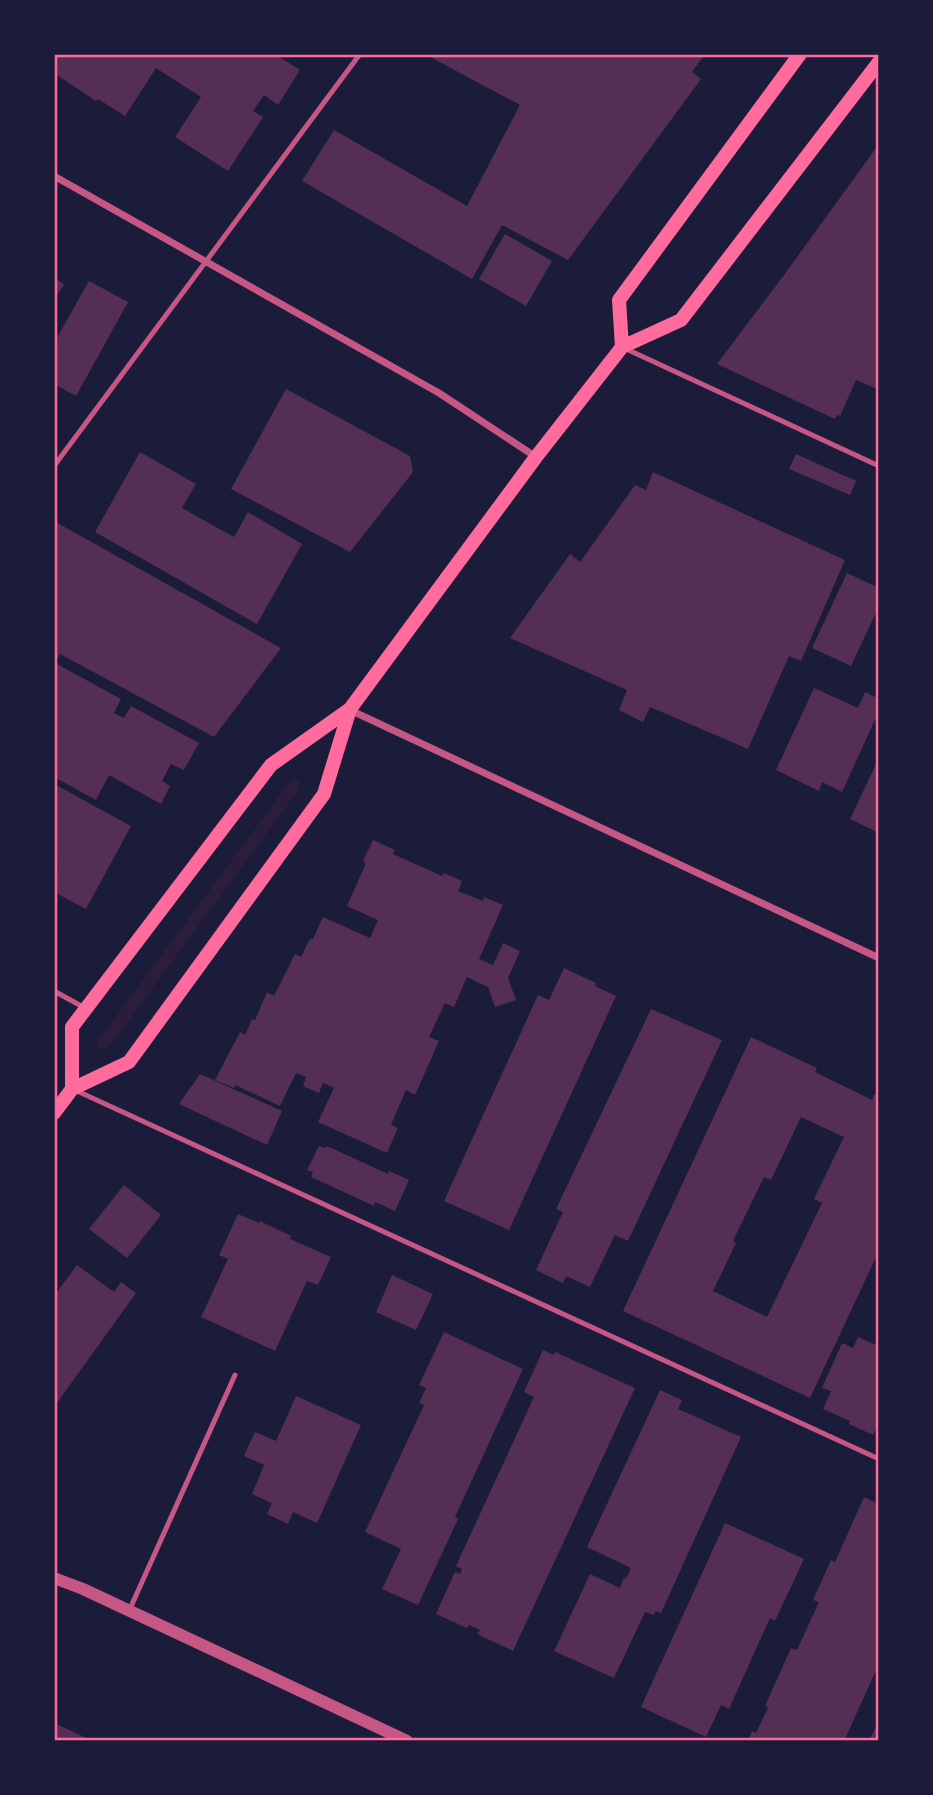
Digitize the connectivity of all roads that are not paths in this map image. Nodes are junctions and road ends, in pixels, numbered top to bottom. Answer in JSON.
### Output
{"nodes":[{"id":1,"x":360,"y":54,"type":"edge"},
{"id":2,"x":800,"y":54,"type":"edge"},
{"id":3,"x":879,"y":62,"type":"edge"},
{"id":4,"x":54,"y":176,"type":"edge"},
{"id":5,"x":206,"y":261,"type":"junction"},
{"id":6,"x":622,"y":347,"type":"junction"},
{"id":7,"x":536,"y":457,"type":"junction"},
{"id":8,"x":879,"y":466,"type":"edge"},
{"id":9,"x":54,"y":467,"type":"edge"},
{"id":10,"x":350,"y":709,"type":"junction"},
{"id":11,"x":879,"y":958,"type":"edge"},
{"id":12,"x":54,"y":991,"type":"edge"},
{"id":13,"x":85,"y":1008,"type":"junction"},
{"id":14,"x":72,"y":1089,"type":"junction"},
{"id":15,"x":54,"y":1113,"type":"edge"},
{"id":16,"x":235,"y":1375,"type":"dead end"},
{"id":17,"x":879,"y":1459,"type":"edge"},
{"id":18,"x":54,"y":1578,"type":"edge"},
{"id":19,"x":129,"y":1611,"type":"junction"},
{"id":20,"x":407,"y":1741,"type":"edge"}],
"edges":[{"from":1,"to":5,"type":"lane"},
{"from":2,"to":6,"type":"main road"},
{"from":3,"to":6,"type":"main road"},
{"from":4,"to":5,"type":"street"},
{"from":5,"to":7,"type":"street"},
{"from":5,"to":9,"type":"lane"},
{"from":6,"to":7,"type":"main road"},
{"from":6,"to":8,"type":"lane"},
{"from":7,"to":10,"type":"main road"},
{"from":10,"to":11,"type":"street"},
{"from":10,"to":13,"type":"main road"},
{"from":10,"to":14,"type":"main road"},
{"from":12,"to":13,"type":"lane"},
{"from":13,"to":14,"type":"main road"},
{"from":14,"to":15,"type":"main road"},
{"from":14,"to":17,"type":"lane"},
{"from":16,"to":19,"type":"lane"},
{"from":18,"to":19,"type":"street"},
{"from":19,"to":20,"type":"street"}]}
